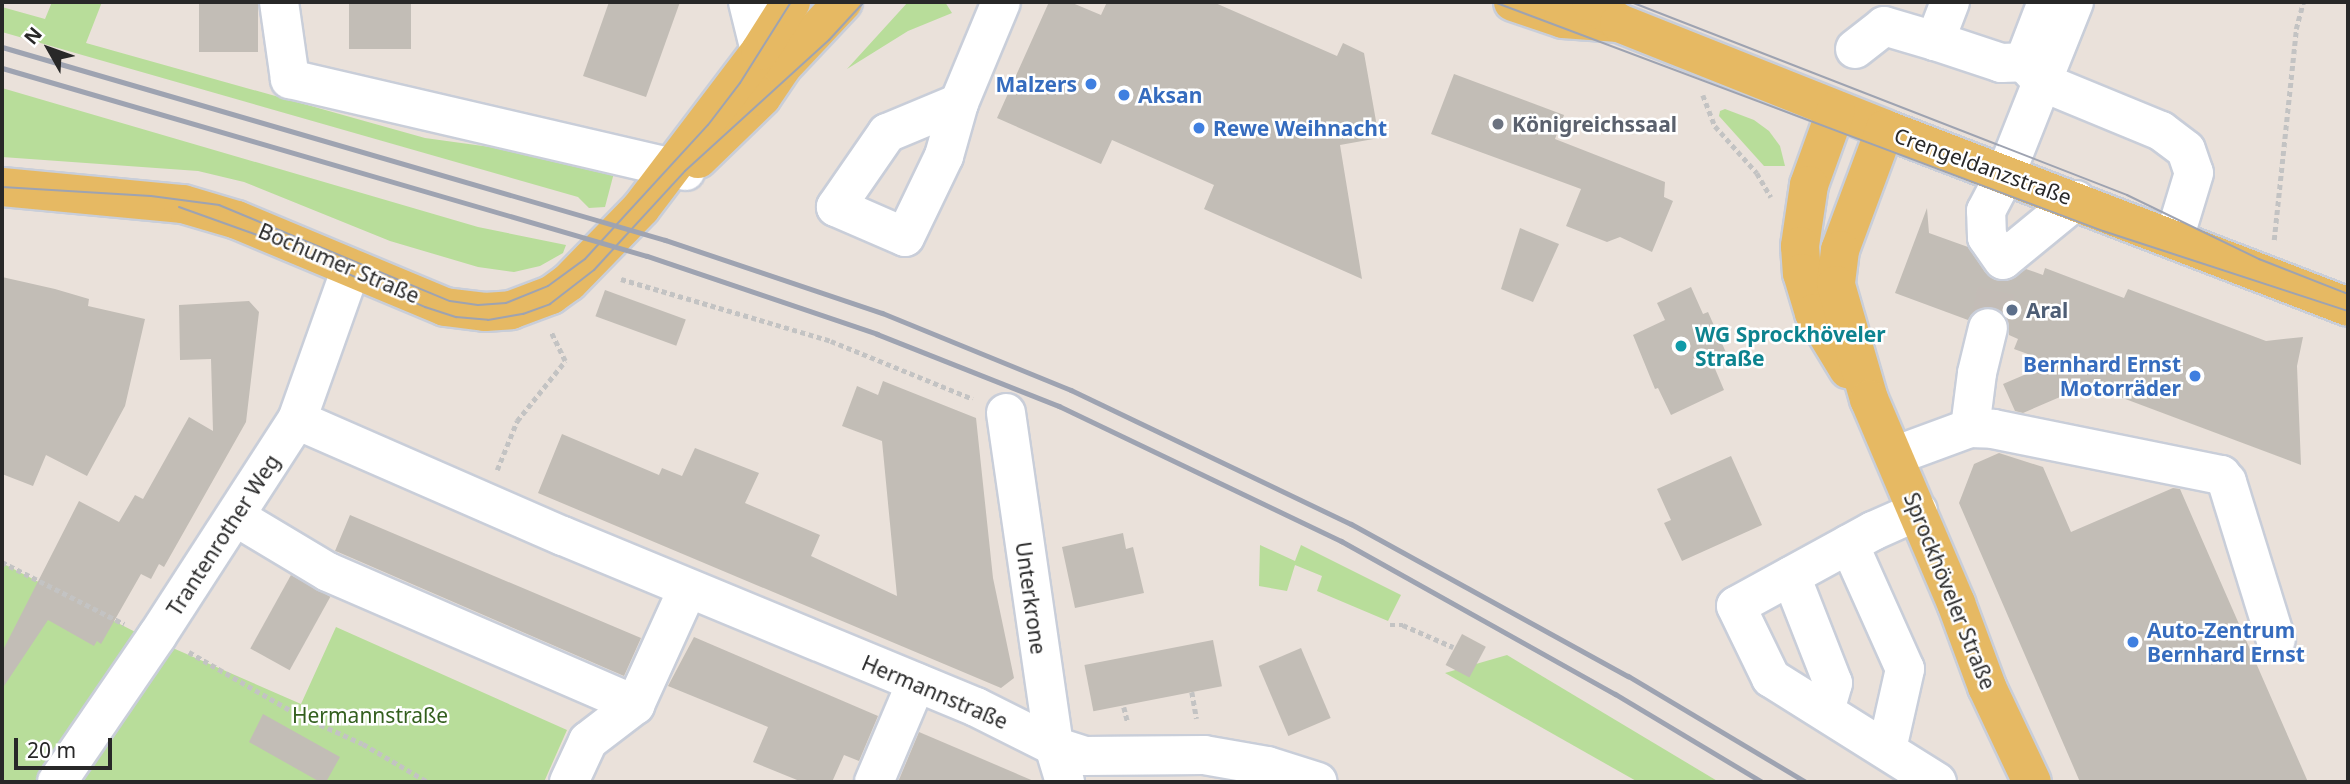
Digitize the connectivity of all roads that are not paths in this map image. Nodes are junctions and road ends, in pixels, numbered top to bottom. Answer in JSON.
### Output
{"nodes":[{"id":1,"x":279,"y":2,"type":"edge"},
{"id":2,"x":748,"y":2,"type":"edge"},
{"id":3,"x":791,"y":2,"type":"edge"},
{"id":4,"x":843,"y":2,"type":"edge"},
{"id":5,"x":978,"y":2,"type":"edge"},
{"id":6,"x":1001,"y":2,"type":"edge"},
{"id":7,"x":1513,"y":2,"type":"edge"},
{"id":8,"x":1950,"y":2,"type":"edge"},
{"id":9,"x":2047,"y":2,"type":"edge"},
{"id":10,"x":2074,"y":2,"type":"edge"},
{"id":11,"x":1585,"y":12,"type":"edge"},
{"id":12,"x":1935,"y":41,"type":"junction"},
{"id":13,"x":1855,"y":49,"type":"dead end"},
{"id":14,"x":771,"y":59,"type":"junction"},
{"id":15,"x":977,"y":63,"type":"junction"},
{"id":16,"x":2033,"y":72,"type":"junction"},
{"id":17,"x":959,"y":103,"type":"dead end"},
{"id":18,"x":1836,"y":110,"type":"junction"},
{"id":19,"x":1885,"y":129,"type":"junction"},
{"id":20,"x":678,"y":169,"type":"junction"},
{"id":21,"x":2006,"y":173,"type":"junction"},
{"id":22,"x":2,"y":187,"type":"edge"},
{"id":23,"x":2076,"y":200,"type":"junction"},
{"id":24,"x":2174,"y":239,"type":"junction"},
{"id":25,"x":351,"y":268,"type":"junction"},
{"id":26,"x":2348,"y":307,"type":"edge"},
{"id":27,"x":1989,"y":328,"type":"tunnel mouth"},
{"id":28,"x":1869,"y":399,"type":"junction"},
{"id":29,"x":1006,"y":413,"type":"road end"},
{"id":30,"x":297,"y":420,"type":"junction"},
{"id":31,"x":1970,"y":428,"type":"junction"},
{"id":32,"x":1894,"y":456,"type":"junction"},
{"id":33,"x":1918,"y":511,"type":"junction"},
{"id":34,"x":236,"y":517,"type":"junction"},
{"id":35,"x":1849,"y":544,"type":"junction"},
{"id":36,"x":1791,"y":576,"type":"junction"},
{"id":37,"x":688,"y":588,"type":"junction"},
{"id":38,"x":2276,"y":640,"type":"dead end"},
{"id":39,"x":916,"y":682,"type":"junction"},
{"id":40,"x":635,"y":705,"type":"junction"},
{"id":41,"x":1825,"y":710,"type":"junction"},
{"id":42,"x":1054,"y":746,"type":"junction"},
{"id":43,"x":1887,"y":749,"type":"junction"},
{"id":44,"x":57,"y":782,"type":"edge"},
{"id":45,"x":569,"y":782,"type":"edge"},
{"id":46,"x":874,"y":782,"type":"edge"},
{"id":47,"x":1065,"y":782,"type":"edge"},
{"id":48,"x":1318,"y":782,"type":"edge"},
{"id":49,"x":1937,"y":782,"type":"edge"},
{"id":50,"x":2032,"y":782,"type":"edge"}],
"edges":[{"from":1,"to":20,"type":"street"},
{"from":2,"to":14,"type":"street"},
{"from":3,"to":14,"type":"main road","name":"Bochumer Straße"},
{"from":4,"to":14,"type":"main road","name":"Bochumer Straße"},
{"from":5,"to":15,"type":"street"},
{"from":6,"to":15,"type":"street"},
{"from":7,"to":11,"type":"main road","name":"Crengeldanzstraße"},
{"from":8,"to":12,"type":"street"},
{"from":9,"to":16,"type":"street"},
{"from":10,"to":16,"type":"street"},
{"from":11,"to":18,"type":"main road","name":"Crengeldanzstraße"},
{"from":12,"to":13,"type":"street"},
{"from":12,"to":16,"type":"street"},
{"from":14,"to":20,"type":"main road","name":"Bochumer Straße"},
{"from":15,"to":17,"type":"street"},
{"from":16,"to":21,"type":"street"},
{"from":16,"to":24,"type":"street"},
{"from":18,"to":19,"type":"main road","name":"Crengeldanzstraße"},
{"from":18,"to":28,"type":"main road","name":"Sprockhöveler Straße"},
{"from":19,"to":21,"type":"main road","name":"Crengeldanzstraße"},
{"from":19,"to":28,"type":"main road","name":"Sprockhöveler Straße"},
{"from":20,"to":25,"type":"main road","name":"Bochumer Straße"},
{"from":21,"to":23,"type":"main road","name":"Crengeldanzstraße"},
{"from":21,"to":23,"type":"street"},
{"from":22,"to":25,"type":"main road","name":"Bochumer Straße"},
{"from":23,"to":24,"type":"main road","name":"Crengeldanzstraße"},
{"from":24,"to":26,"type":"main road","name":"Crengeldanzstraße"},
{"from":25,"to":30,"type":"street","name":"Trantenrother Weg"},
{"from":27,"to":31,"type":"street"},
{"from":28,"to":32,"type":"main road","name":"Sprockhöveler Straße"},
{"from":29,"to":42,"type":"street","name":"Unterkrone"},
{"from":30,"to":34,"type":"street","name":"Trantenrother Weg"},
{"from":30,"to":37,"type":"street","name":"Hermannstraße"},
{"from":31,"to":32,"type":"street"},
{"from":31,"to":38,"type":"street"},
{"from":32,"to":33,"type":"main road","name":"Sprockhöveler Straße"},
{"from":33,"to":35,"type":"street"},
{"from":33,"to":50,"type":"main road","name":"Sprockhöveler Straße"},
{"from":34,"to":40,"type":"street"},
{"from":34,"to":44,"type":"street","name":"Trantenrother Weg"},
{"from":35,"to":36,"type":"street"},
{"from":35,"to":43,"type":"street"},
{"from":36,"to":41,"type":"street"},
{"from":36,"to":41,"type":"street"},
{"from":37,"to":39,"type":"street","name":"Hermannstraße"},
{"from":37,"to":40,"type":"street"},
{"from":39,"to":42,"type":"street","name":"Hermannstraße"},
{"from":39,"to":46,"type":"street"},
{"from":40,"to":45,"type":"street"},
{"from":41,"to":43,"type":"street"},
{"from":42,"to":47,"type":"street","name":"Unterkrone"},
{"from":42,"to":48,"type":"street","name":"Hermannstraße"},
{"from":43,"to":49,"type":"street"}]}
